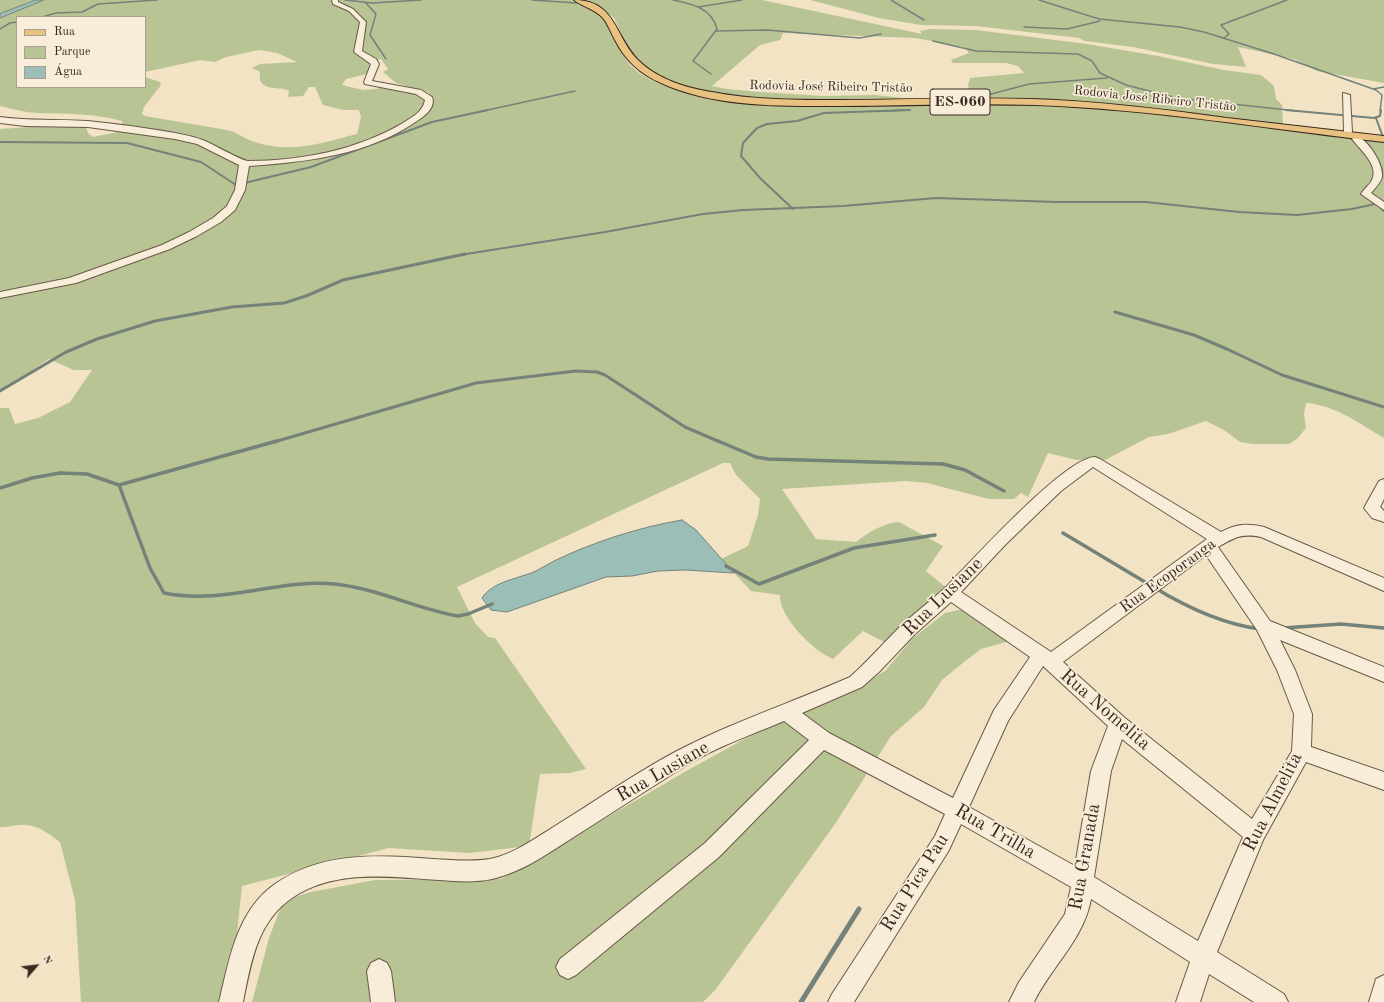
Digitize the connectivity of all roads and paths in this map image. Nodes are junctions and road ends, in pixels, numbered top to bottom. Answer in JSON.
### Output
{"nodes":[{"id":1,"x":335,"y":0,"type":"edge"},
{"id":2,"x":578,"y":0,"type":"edge"},
{"id":3,"x":1346,"y":95,"type":"dead end"},
{"id":4,"x":0,"y":120,"type":"edge"},
{"id":5,"x":1348,"y":132,"type":"dead end"},
{"id":6,"x":1356,"y":139,"type":"dead end"},
{"id":7,"x":1384,"y":139,"type":"edge"},
{"id":8,"x":244,"y":164,"type":"junction"},
{"id":9,"x":1383,"y":207,"type":"edge"},
{"id":10,"x":0,"y":295,"type":"edge"},
{"id":11,"x":1384,"y":484,"type":"edge"},
{"id":12,"x":1384,"y":517,"type":"edge"},
{"id":13,"x":1214,"y":542,"type":"junction"},
{"id":14,"x":1384,"y":585,"type":"edge"},
{"id":15,"x":950,"y":593,"type":"junction"},
{"id":16,"x":1264,"y":626,"type":"junction"},
{"id":17,"x":1046,"y":658,"type":"junction"},
{"id":18,"x":1384,"y":675,"type":"edge"},
{"id":19,"x":785,"y":711,"type":"junction"},
{"id":20,"x":1118,"y":724,"type":"junction"},
{"id":21,"x":822,"y":739,"type":"junction"},
{"id":22,"x":1301,"y":752,"type":"junction"},
{"id":23,"x":1384,"y":781,"type":"edge"},
{"id":24,"x":958,"y":811,"type":"junction"},
{"id":25,"x":1255,"y":834,"type":"junction"},
{"id":26,"x":1083,"y":882,"type":"junction"},
{"id":27,"x":1203,"y":957,"type":"junction"},
{"id":28,"x":568,"y":966,"type":"dead end"},
{"id":29,"x":378,"y":972,"type":"dead end"},
{"id":30,"x":1384,"y":987,"type":"edge"},
{"id":31,"x":231,"y":1002,"type":"edge"},
{"id":32,"x":383,"y":1002,"type":"edge"},
{"id":33,"x":840,"y":1002,"type":"edge"},
{"id":34,"x":1021,"y":1002,"type":"edge"},
{"id":35,"x":1188,"y":1002,"type":"edge"},
{"id":36,"x":1276,"y":1002,"type":"edge"},
{"id":37,"x":1381,"y":1002,"type":"edge"}],
"edges":[{"from":1,"to":8,"type":"street"},
{"from":2,"to":7,"type":"main road","name":"Rodovia José Ribeiro Tristão","number":"ES-060"},
{"from":3,"to":5,"type":"street"},
{"from":4,"to":8,"type":"street"},
{"from":6,"to":9,"type":"street"},
{"from":8,"to":10,"type":"street"},
{"from":11,"to":12,"type":"street"},
{"from":13,"to":14,"type":"street","name":"Rua Ecoporanga"},
{"from":13,"to":15,"type":"street","name":"Rua Lusiane"},
{"from":13,"to":16,"type":"street","name":"Rua Almelita"},
{"from":13,"to":17,"type":"street","name":"Rua Ecoporanga"},
{"from":15,"to":17,"type":"street","name":"Rua Nomelita"},
{"from":15,"to":19,"type":"street","name":"Rua Lusiane"},
{"from":16,"to":18,"type":"street"},
{"from":16,"to":22,"type":"street","name":"Rua Almelita"},
{"from":17,"to":20,"type":"street","name":"Rua Nomelita"},
{"from":17,"to":24,"type":"street","name":"Rua Pica Pau"},
{"from":19,"to":21,"type":"street","name":"Rua Trilha"},
{"from":19,"to":31,"type":"street","name":"Rua Lusiane"},
{"from":20,"to":25,"type":"street","name":"Rua Nomelita"},
{"from":20,"to":26,"type":"street","name":"Rua Granada"},
{"from":21,"to":24,"type":"street","name":"Rua Trilha"},
{"from":21,"to":28,"type":"street"},
{"from":22,"to":23,"type":"street"},
{"from":22,"to":25,"type":"street","name":"Rua Almelita"},
{"from":24,"to":26,"type":"street","name":"Rua Trilha"},
{"from":24,"to":33,"type":"street","name":"Rua Pica Pau"},
{"from":25,"to":27,"type":"street","name":"Rua Almelita"},
{"from":26,"to":27,"type":"street","name":"Rua Trilha"},
{"from":26,"to":34,"type":"street","name":"Rua Granada"},
{"from":27,"to":35,"type":"street","name":"Rua Almelita"},
{"from":27,"to":36,"type":"street","name":"Rua Trilha"},
{"from":29,"to":32,"type":"street"},
{"from":30,"to":37,"type":"street"}]}
